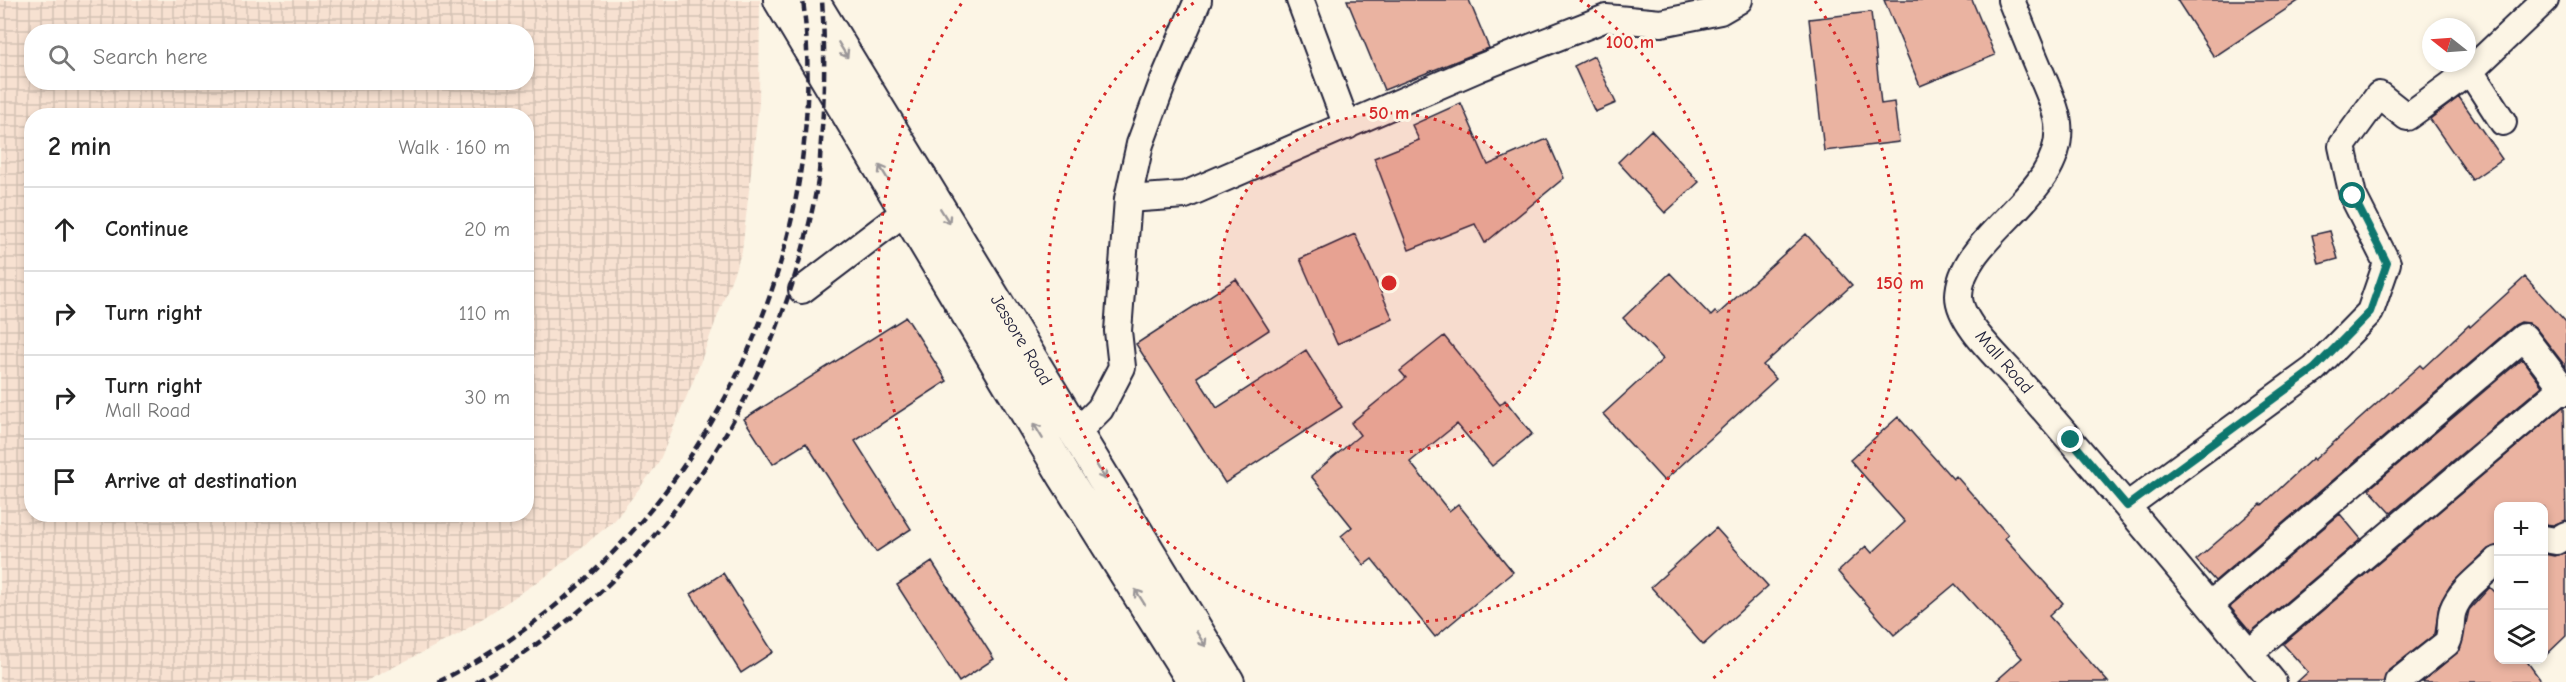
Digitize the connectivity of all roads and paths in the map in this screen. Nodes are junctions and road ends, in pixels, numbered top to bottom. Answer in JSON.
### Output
{"nodes":[{"id":1,"x":780,"y":0,"type":"edge"},
{"id":2,"x":812,"y":0,"type":"edge"},
{"id":3,"x":1198,"y":0,"type":"edge"},
{"id":4,"x":1300,"y":0,"type":"edge"},
{"id":5,"x":1739,"y":0,"type":"edge"},
{"id":6,"x":2011,"y":0,"type":"edge"},
{"id":7,"x":2545,"y":0,"type":"edge"},
{"id":8,"x":2476,"y":65,"type":"edge"},
{"id":9,"x":2469,"y":72,"type":"edge"},
{"id":10,"x":2471,"y":72,"type":"edge"},
{"id":11,"x":2503,"y":122,"type":"dead end"},
{"id":12,"x":1347,"y":126,"type":"junction"},
{"id":13,"x":1128,"y":199,"type":"junction"},
{"id":14,"x":906,"y":211,"type":"junction"},
{"id":15,"x":802,"y":290,"type":"dead end"},
{"id":16,"x":2565,"y":390,"type":"edge"},
{"id":17,"x":1076,"y":433,"type":"junction"},
{"id":18,"x":2127,"y":506,"type":"junction"},
{"id":19,"x":2566,"y":535,"type":"edge"},
{"id":20,"x":2548,"y":540,"type":"edge"},
{"id":21,"x":2494,"y":565,"type":"edge"},
{"id":22,"x":2210,"y":605,"type":"junction"},
{"id":23,"x":2249,"y":652,"type":"junction"},
{"id":24,"x":1190,"y":681,"type":"edge"},
{"id":25,"x":1228,"y":682,"type":"edge"},
{"id":26,"x":2273,"y":682,"type":"edge"},
{"id":27,"x":2398,"y":682,"type":"edge"}],
"edges":[{"from":14,"to":1,"type":"main road","name":"Jessore Road","one_way":true},
{"from":2,"to":17,"type":"main road","name":"Jessore Road","one_way":true},
{"from":3,"to":13,"type":"street"},
{"from":4,"to":12,"type":"street"},
{"from":5,"to":12,"type":"street"},
{"from":6,"to":18,"type":"street","name":"Mall Road"},
{"from":7,"to":8,"type":"street"},
{"from":9,"to":18,"type":"street"},
{"from":10,"to":11,"type":"street"},
{"from":12,"to":13,"type":"street"},
{"from":13,"to":17,"type":"street"},
{"from":14,"to":15,"type":"street"},
{"from":24,"to":14,"type":"main road","name":"Jessore Road","one_way":true},
{"from":16,"to":22,"type":"street"},
{"from":16,"to":23,"type":"street"},
{"from":17,"to":25,"type":"main road","name":"Jessore Road","one_way":true},
{"from":18,"to":22,"type":"street","name":"Mall Road"},
{"from":19,"to":20,"type":"street"},
{"from":21,"to":27,"type":"street"},
{"from":22,"to":23,"type":"street","name":"Mall Road"},
{"from":23,"to":26,"type":"street","name":"Mall Road"}]}
